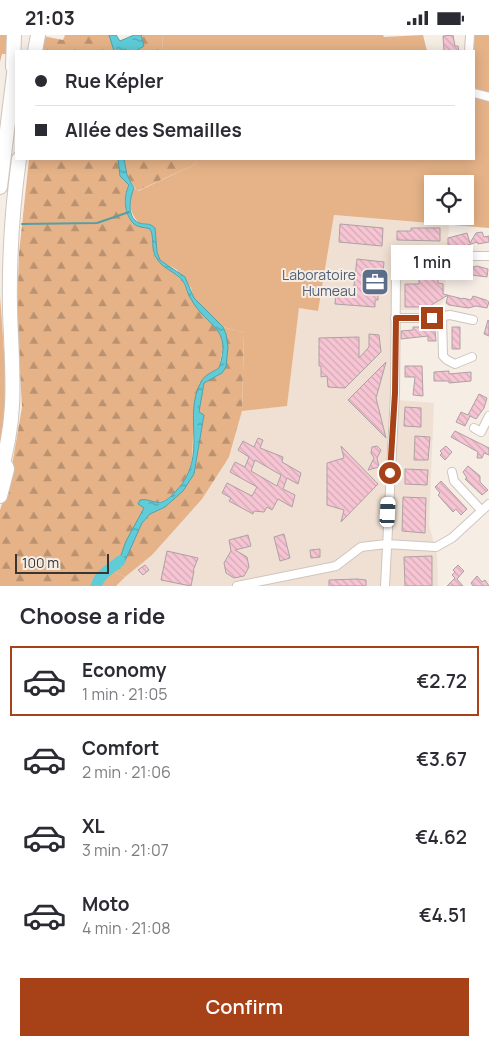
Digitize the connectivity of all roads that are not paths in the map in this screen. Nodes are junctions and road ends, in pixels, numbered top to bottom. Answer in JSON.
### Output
{"nodes":[{"id":1,"x":14,"y":35,"type":"edge"},
{"id":2,"x":21,"y":35,"type":"edge"},
{"id":3,"x":38,"y":35,"type":"edge"},
{"id":4,"x":470,"y":35,"type":"edge"},
{"id":5,"x":18,"y":50,"type":"edge"},
{"id":6,"x":35,"y":50,"type":"edge"},
{"id":7,"x":469,"y":50,"type":"edge"},
{"id":8,"x":15,"y":64,"type":"edge"},
{"id":9,"x":13,"y":75,"type":"junction"},
{"id":10,"x":475,"y":93,"type":"edge"},
{"id":11,"x":489,"y":97,"type":"edge"},
{"id":12,"x":19,"y":160,"type":"edge"},
{"id":13,"x":0,"y":187,"type":"edge"},
{"id":14,"x":471,"y":256,"type":"dead end"},
{"id":15,"x":489,"y":256,"type":"edge"},
{"id":16,"x":403,"y":261,"type":"dead end"},
{"id":17,"x":442,"y":317,"type":"junction"},
{"id":18,"x":396,"y":318,"type":"junction"},
{"id":19,"x":473,"y":320,"type":"dead end"},
{"id":20,"x":472,"y":357,"type":"dead end"},
{"id":21,"x":489,"y":417,"type":"edge"},
{"id":22,"x":474,"y":428,"type":"dead end"},
{"id":23,"x":4,"y":460,"type":"junction"},
{"id":24,"x":452,"y":472,"type":"dead end"},
{"id":25,"x":0,"y":474,"type":"edge"},
{"id":26,"x":0,"y":496,"type":"edge"},
{"id":27,"x":489,"y":504,"type":"edge"},
{"id":28,"x":481,"y":510,"type":"junction"},
{"id":29,"x":386,"y":544,"type":"junction"},
{"id":30,"x":236,"y":586,"type":"edge"},
{"id":31,"x":385,"y":586,"type":"edge"}],
"edges":[{"from":1,"to":9,"type":"highway"},
{"from":2,"to":5,"type":"highway"},
{"from":3,"to":6,"type":"highway"},
{"from":4,"to":7,"type":"street"},
{"from":8,"to":9,"type":"highway"},
{"from":9,"to":13,"type":"highway"},
{"from":10,"to":11,"type":"street"},
{"from":12,"to":23,"type":"highway"},
{"from":14,"to":15,"type":"street"},
{"from":16,"to":18,"type":"street"},
{"from":17,"to":18,"type":"street"},
{"from":17,"to":19,"type":"street"},
{"from":17,"to":20,"type":"street"},
{"from":18,"to":29,"type":"street"},
{"from":21,"to":22,"type":"street"},
{"from":23,"to":25,"type":"highway"},
{"from":23,"to":26,"type":"highway"},
{"from":24,"to":28,"type":"street"},
{"from":27,"to":28,"type":"street"},
{"from":28,"to":29,"type":"street"},
{"from":29,"to":30,"type":"street"},
{"from":29,"to":31,"type":"street"}]}
